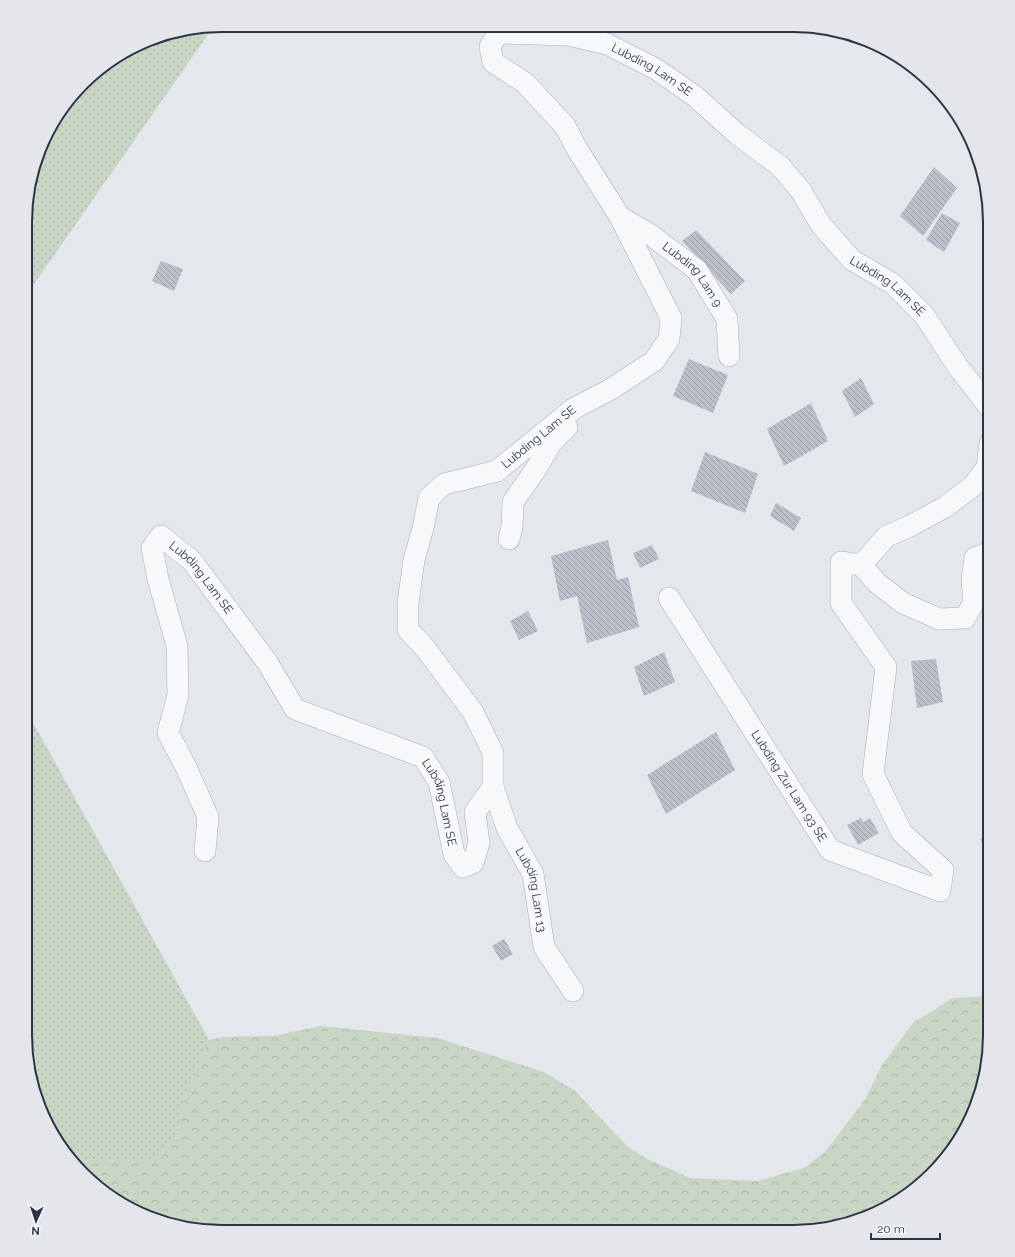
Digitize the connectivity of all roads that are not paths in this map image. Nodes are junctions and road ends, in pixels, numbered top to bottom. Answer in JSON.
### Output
{"nodes":[{"id":1,"x":620,"y":217,"type":"junction"},
{"id":2,"x":729,"y":356,"type":"dead end"},
{"id":3,"x":983,"y":399,"type":"edge"},
{"id":4,"x":573,"y":409,"type":"junction"},
{"id":5,"x":983,"y":472,"type":"edge"},
{"id":6,"x":509,"y":539,"type":"dead end"},
{"id":7,"x":983,"y":555,"type":"edge"},
{"id":8,"x":860,"y":565,"type":"junction"},
{"id":9,"x":670,"y":598,"type":"dead end"},
{"id":10,"x":493,"y":787,"type":"junction"},
{"id":11,"x":205,"y":851,"type":"dead end"},
{"id":12,"x":573,"y":991,"type":"dead end"}],
"edges":[{"from":1,"to":2,"type":"street","name":"Lubding Lam 9"},
{"from":1,"to":3,"type":"street","name":"Lubding Lam SE"},
{"from":1,"to":4,"type":"street","name":"Lubding Lam SE"},
{"from":4,"to":6,"type":"street"},
{"from":4,"to":10,"type":"street","name":"Lubding Lam SE"},
{"from":5,"to":8,"type":"street"},
{"from":7,"to":8,"type":"street"},
{"from":8,"to":9,"type":"street","name":"Lubding Zur Lam 93 SE"},
{"from":10,"to":11,"type":"street","name":"Lubding Lam SE"},
{"from":10,"to":12,"type":"street","name":"Lubding Lam 13"}]}
